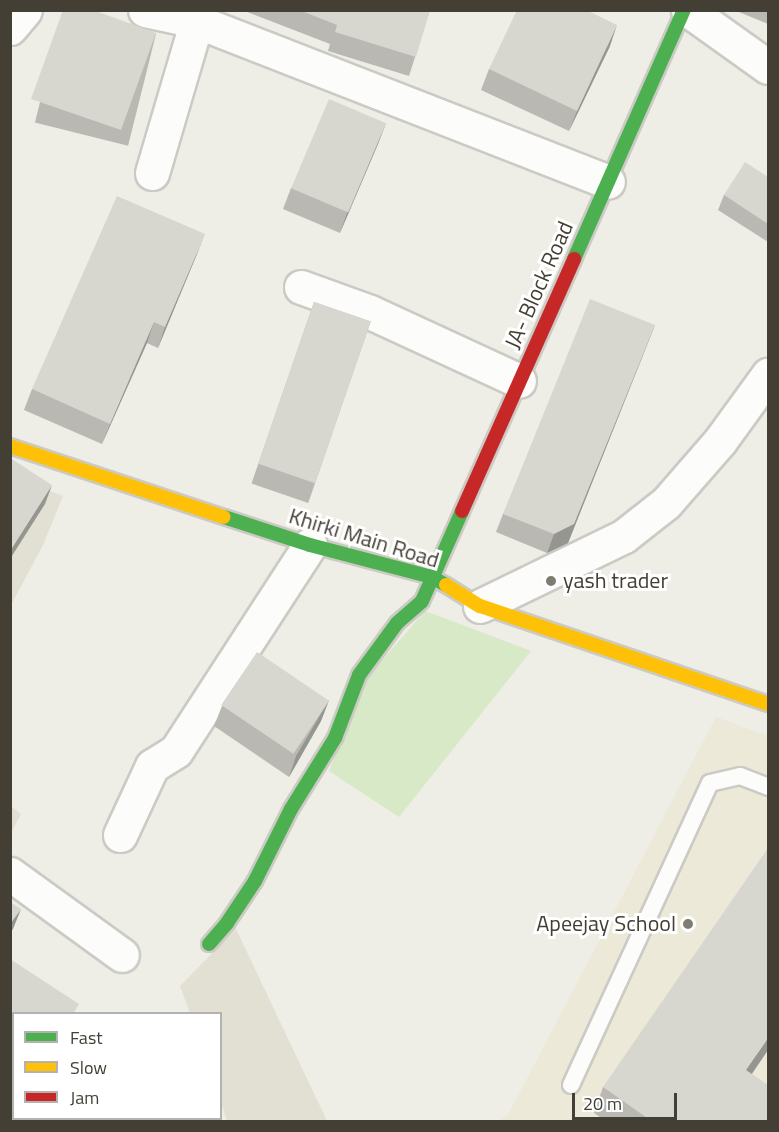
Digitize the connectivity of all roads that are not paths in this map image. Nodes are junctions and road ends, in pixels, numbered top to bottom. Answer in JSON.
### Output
{"nodes":[{"id":1,"x":26,"y":10,"type":"edge"},
{"id":2,"x":145,"y":10,"type":"edge"},
{"id":3,"x":686,"y":10,"type":"edge"},
{"id":4,"x":198,"y":16,"type":"edge"},
{"id":5,"x":10,"y":28,"type":"edge"},
{"id":6,"x":768,"y":67,"type":"edge"},
{"id":7,"x":152,"y":173,"type":"dead end"},
{"id":8,"x":608,"y":182,"type":"junction"},
{"id":9,"x":301,"y":287,"type":"dead end"},
{"id":10,"x":768,"y":375,"type":"edge"},
{"id":11,"x":519,"y":381,"type":"junction"},
{"id":12,"x":10,"y":446,"type":"edge"},
{"id":13,"x":310,"y":545,"type":"junction"},
{"id":14,"x":432,"y":577,"type":"junction"},
{"id":15,"x":480,"y":606,"type":"junction"},
{"id":16,"x":768,"y":704,"type":"edge"},
{"id":17,"x":768,"y":787,"type":"edge"},
{"id":18,"x":120,"y":835,"type":"dead end"},
{"id":19,"x":10,"y":874,"type":"edge"},
{"id":20,"x":209,"y":944,"type":"dead end"},
{"id":21,"x":122,"y":956,"type":"dead end"},
{"id":22,"x":571,"y":1085,"type":"dead end"}],
"edges":[{"from":1,"to":5,"type":"street"},
{"from":2,"to":4,"type":"street"},
{"from":3,"to":6,"type":"street"},
{"from":3,"to":8,"type":"street","name":"JA- Block Road"},
{"from":4,"to":7,"type":"street"},
{"from":4,"to":8,"type":"street"},
{"from":8,"to":11,"type":"street","name":"JA- Block Road"},
{"from":9,"to":11,"type":"street"},
{"from":10,"to":15,"type":"street"},
{"from":11,"to":14,"type":"street","name":"JA- Block Road"},
{"from":12,"to":13,"type":"street","name":"Khirki Main Road"},
{"from":13,"to":14,"type":"street","name":"Khirki Main Road"},
{"from":13,"to":18,"type":"street"},
{"from":14,"to":15,"type":"street","name":"Khirki Main Road"},
{"from":14,"to":20,"type":"street","name":"JA- Block Road"},
{"from":15,"to":16,"type":"street","name":"Khirki Main Road"},
{"from":17,"to":22,"type":"lane"},
{"from":19,"to":21,"type":"street"}]}
